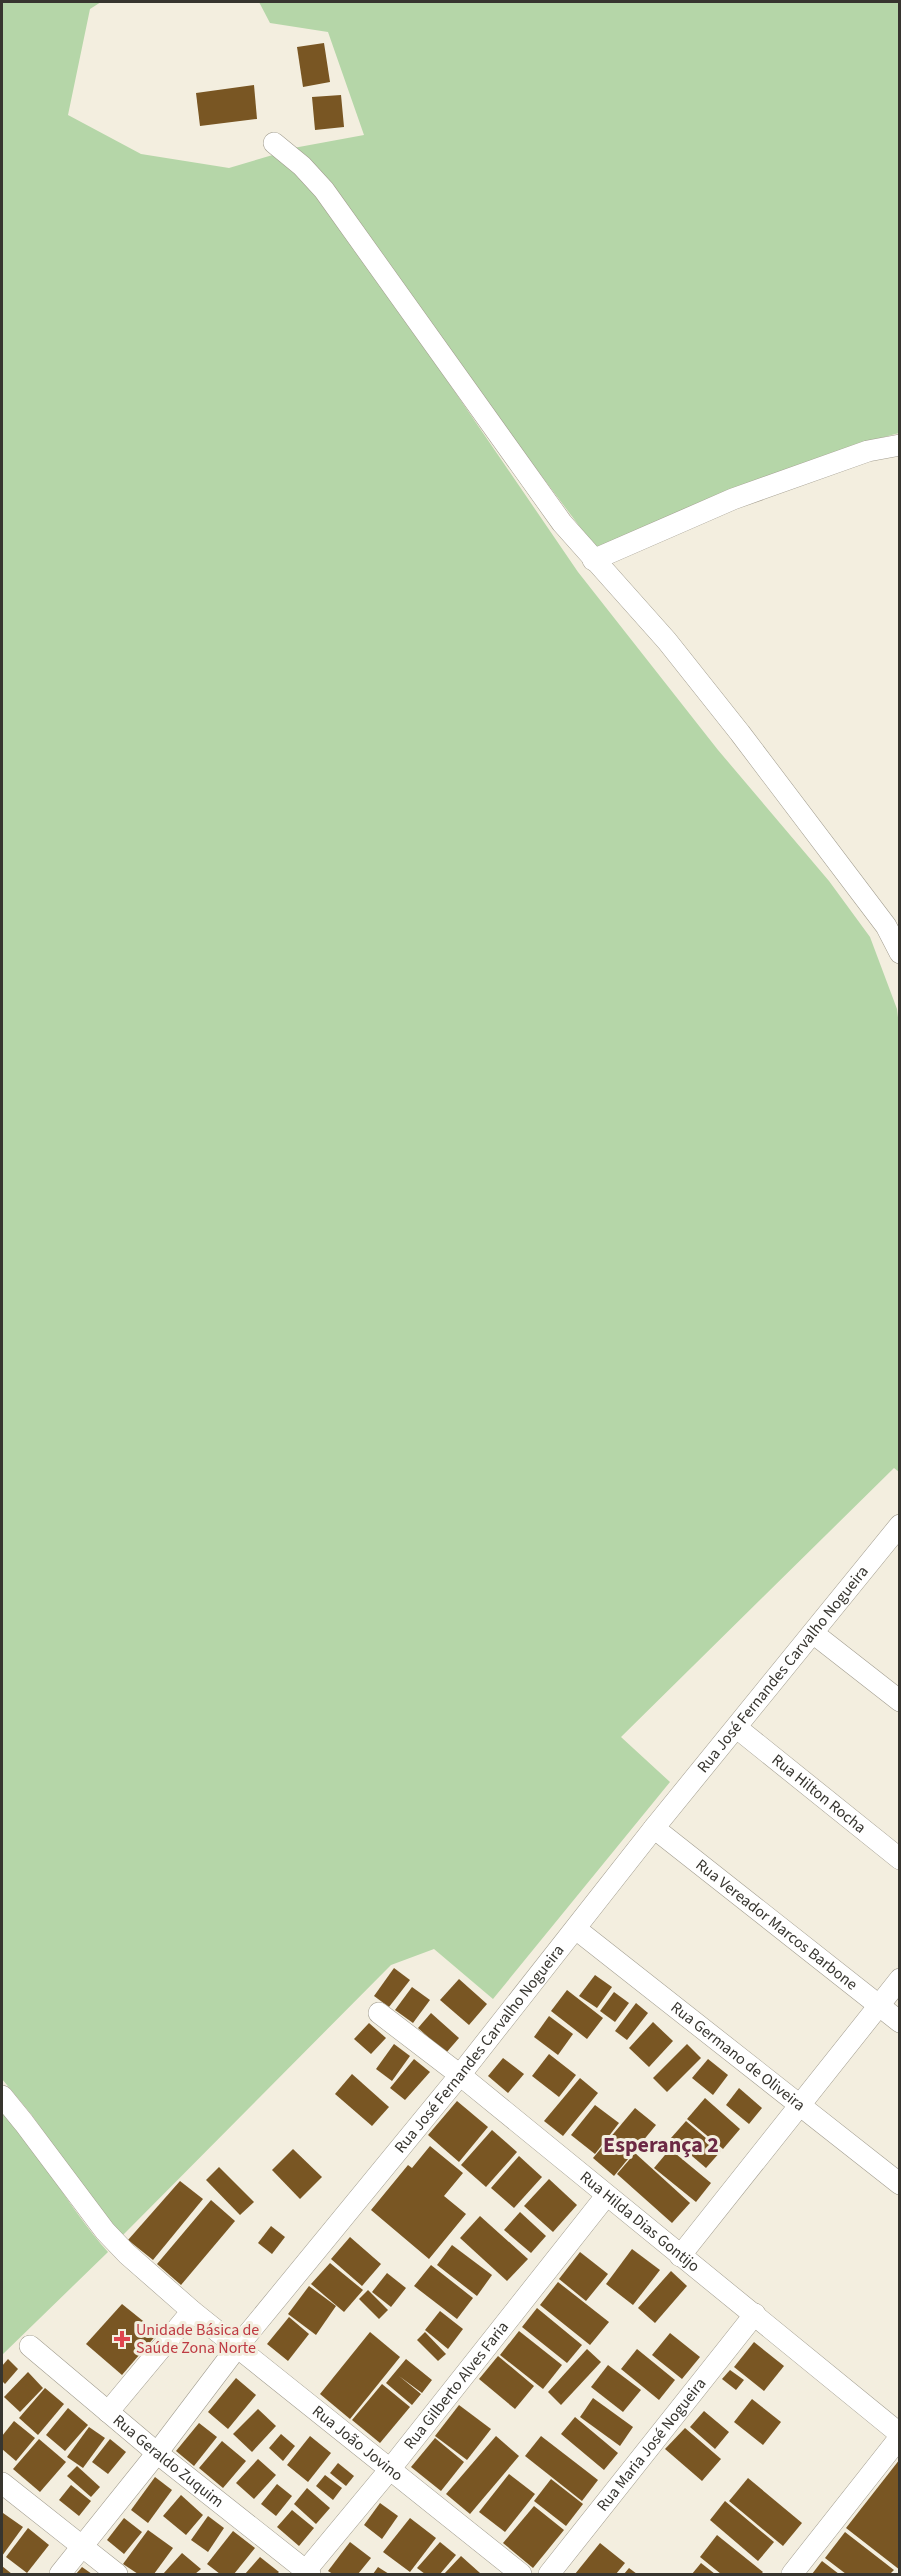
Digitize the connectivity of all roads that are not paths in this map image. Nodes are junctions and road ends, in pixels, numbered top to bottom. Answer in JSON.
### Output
{"nodes":[{"id":1,"x":274,"y":143,"type":"dead end"},
{"id":2,"x":900,"y":445,"type":"edge"},
{"id":3,"x":593,"y":560,"type":"junction"},
{"id":4,"x":898,"y":943,"type":"edge"},
{"id":5,"x":896,"y":1535,"type":"edge"},
{"id":6,"x":813,"y":1633,"type":"junction"},
{"id":7,"x":900,"y":1701,"type":"edge"},
{"id":8,"x":737,"y":1728,"type":"junction"},
{"id":9,"x":654,"y":1828,"type":"junction"},
{"id":10,"x":900,"y":1859,"type":"edge"},
{"id":11,"x":576,"y":1929,"type":"junction"},
{"id":12,"x":900,"y":1979,"type":"edge"},
{"id":13,"x":879,"y":2005,"type":"junction"},
{"id":14,"x":379,"y":2013,"type":"dead end"},
{"id":15,"x":900,"y":2022,"type":"edge"},
{"id":16,"x":460,"y":2075,"type":"junction"},
{"id":17,"x":2,"y":2096,"type":"edge"},
{"id":18,"x":800,"y":2104,"type":"junction"},
{"id":19,"x":900,"y":2184,"type":"edge"},
{"id":20,"x":606,"y":2196,"type":"junction"},
{"id":21,"x":680,"y":2256,"type":"junction"},
{"id":22,"x":192,"y":2311,"type":"junction"},
{"id":23,"x":755,"y":2314,"type":"junction"},
{"id":24,"x":30,"y":2346,"type":"dead end"},
{"id":25,"x":238,"y":2346,"type":"junction"},
{"id":26,"x":108,"y":2412,"type":"junction"},
{"id":27,"x":900,"y":2436,"type":"edge"},
{"id":28,"x":158,"y":2453,"type":"junction"},
{"id":29,"x":391,"y":2468,"type":"junction"},
{"id":30,"x":2,"y":2483,"type":"edge"},
{"id":31,"x":82,"y":2547,"type":"junction"},
{"id":32,"x":306,"y":2573,"type":"edge"},
{"id":33,"x":60,"y":2574,"type":"edge"},
{"id":34,"x":117,"y":2574,"type":"edge"},
{"id":35,"x":521,"y":2574,"type":"edge"},
{"id":36,"x":549,"y":2574,"type":"edge"},
{"id":37,"x":792,"y":2574,"type":"edge"}],
"edges":[{"from":1,"to":3,"type":"street"},
{"from":2,"to":3,"type":"street"},
{"from":3,"to":4,"type":"street"},
{"from":5,"to":6,"type":"street","name":"Rua José Fernandes Carvalho Nogueira"},
{"from":6,"to":7,"type":"street"},
{"from":6,"to":8,"type":"street","name":"Rua José Fernandes Carvalho Nogueira"},
{"from":8,"to":9,"type":"street","name":"Rua José Fernandes Carvalho Nogueira"},
{"from":8,"to":10,"type":"street","name":"Rua Hilton Rocha"},
{"from":9,"to":11,"type":"street","name":"Rua José Fernandes Carvalho Nogueira"},
{"from":9,"to":13,"type":"street","name":"Rua Vereador Marcos Barbone"},
{"from":11,"to":16,"type":"street","name":"Rua José Fernandes Carvalho Nogueira"},
{"from":11,"to":18,"type":"street","name":"Rua Germano de Oliveira"},
{"from":12,"to":13,"type":"street"},
{"from":13,"to":15,"type":"street","name":"Rua Vereador Marcos Barbone"},
{"from":13,"to":18,"type":"street"},
{"from":14,"to":16,"type":"street","name":"Rua Hilda Dias Gontijo"},
{"from":16,"to":20,"type":"street","name":"Rua Hilda Dias Gontijo"},
{"from":16,"to":25,"type":"street","name":"Rua José Fernandes Carvalho Nogueira"},
{"from":17,"to":22,"type":"street","name":"Rua João Jovino"},
{"from":18,"to":19,"type":"street","name":"Rua Germano de Oliveira"},
{"from":18,"to":21,"type":"street"},
{"from":20,"to":21,"type":"street","name":"Rua Hilda Dias Gontijo"},
{"from":20,"to":29,"type":"street","name":"Rua Gilberto Alves Faria"},
{"from":21,"to":23,"type":"street","name":"Rua Hilda Dias Gontijo"},
{"from":22,"to":25,"type":"street","name":"Rua João Jovino"},
{"from":22,"to":26,"type":"street"},
{"from":23,"to":27,"type":"street","name":"Rua Hilda Dias Gontijo"},
{"from":23,"to":36,"type":"street","name":"Rua Maria José Nogueira"},
{"from":24,"to":26,"type":"street","name":"Rua Geraldo Zuquim"},
{"from":25,"to":28,"type":"street","name":"Rua José Fernandes Carvalho Nogueira"},
{"from":25,"to":29,"type":"street","name":"Rua João Jovino"},
{"from":26,"to":28,"type":"street","name":"Rua Geraldo Zuquim"},
{"from":27,"to":37,"type":"street"},
{"from":28,"to":31,"type":"street","name":"Rua José Fernandes Carvalho Nogueira"},
{"from":28,"to":32,"type":"street","name":"Rua Geraldo Zuquim"},
{"from":29,"to":32,"type":"street","name":"Rua Gilberto Alves Faria"},
{"from":29,"to":35,"type":"street","name":"Rua João Jovino"},
{"from":30,"to":31,"type":"street"},
{"from":31,"to":33,"type":"street","name":"Rua José Fernandes Carvalho Nogueira"},
{"from":31,"to":34,"type":"street"}]}
